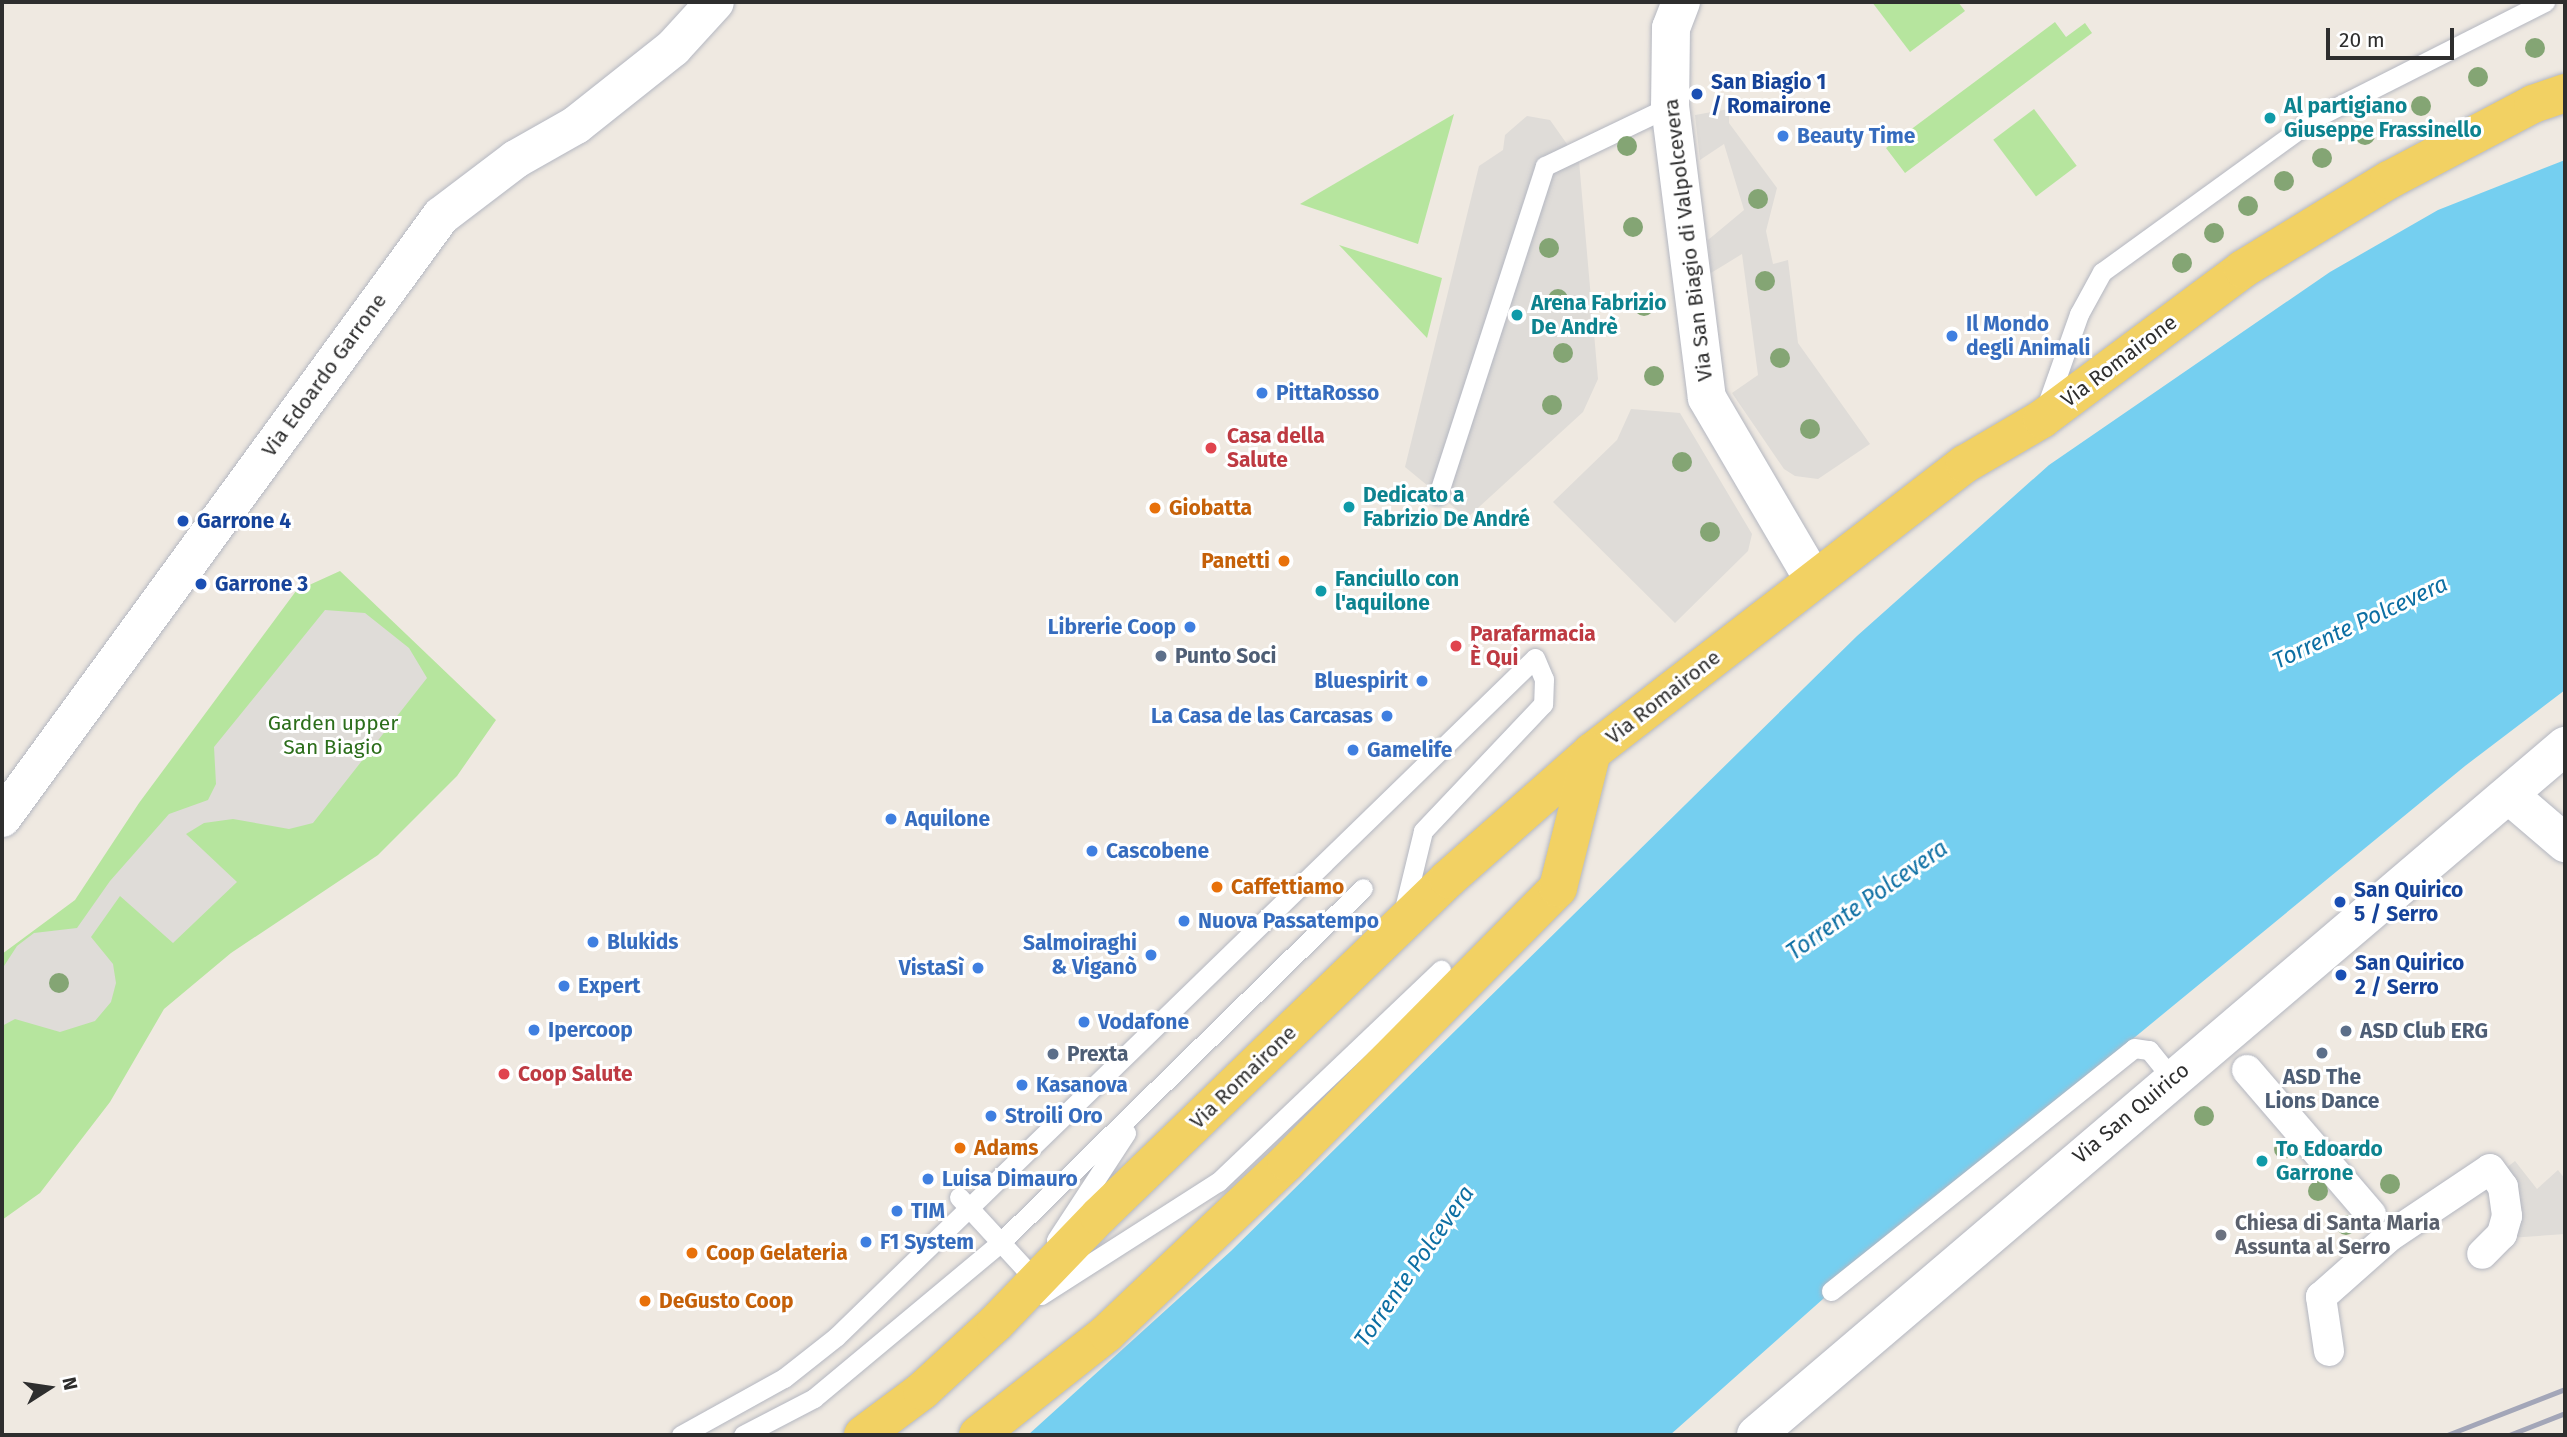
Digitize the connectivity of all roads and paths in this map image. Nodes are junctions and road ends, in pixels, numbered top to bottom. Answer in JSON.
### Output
{"nodes":[{"id":1,"x":715,"y":2,"type":"edge"},
{"id":2,"x":1681,"y":2,"type":"edge"},
{"id":3,"x":2545,"y":2,"type":"edge"},
{"id":4,"x":2565,"y":93,"type":"edge"},
{"id":5,"x":1670,"y":106,"type":"junction"},
{"id":6,"x":2042,"y":419,"type":"junction"},
{"id":7,"x":1438,"y":495,"type":"dead end"},
{"id":8,"x":1812,"y":579,"type":"junction"},
{"id":9,"x":2565,"y":746,"type":"edge"},
{"id":10,"x":1592,"y":752,"type":"junction"},
{"id":11,"x":2509,"y":795,"type":"junction"},
{"id":12,"x":2,"y":818,"type":"edge"},
{"id":13,"x":2565,"y":842,"type":"edge"},
{"id":14,"x":1363,"y":888,"type":"dead end"},
{"id":15,"x":1400,"y":925,"type":"junction"},
{"id":16,"x":1441,"y":970,"type":"dead end"},
{"id":17,"x":2220,"y":1038,"type":"junction"},
{"id":18,"x":2248,"y":1070,"type":"joint"},
{"id":19,"x":2171,"y":1077,"type":"junction"},
{"id":20,"x":1146,"y":1103,"type":"junction"},
{"id":21,"x":964,"y":1202,"type":"junction"},
{"id":22,"x":2382,"y":1227,"type":"junction"},
{"id":23,"x":1001,"y":1242,"type":"junction"},
{"id":24,"x":2482,"y":1254,"type":"dead end"},
{"id":25,"x":1035,"y":1279,"type":"junction"},
{"id":26,"x":1831,"y":1291,"type":"dead end"},
{"id":27,"x":996,"y":1323,"type":"junction"},
{"id":28,"x":2329,"y":1351,"type":"dead end"},
{"id":29,"x":681,"y":1435,"type":"edge"},
{"id":30,"x":743,"y":1435,"type":"edge"},
{"id":31,"x":863,"y":1435,"type":"edge"},
{"id":32,"x":978,"y":1435,"type":"edge"},
{"id":33,"x":1756,"y":1435,"type":"edge"}],
"edges":[{"from":1,"to":12,"type":"street","name":"Via Edoardo Garrone"},
{"from":2,"to":5,"type":"street","name":"Via San Biagio di Valpolcevera"},
{"from":3,"to":6,"type":"lane"},
{"from":4,"to":6,"type":"main road","name":"Via Romairone"},
{"from":5,"to":7,"type":"lane"},
{"from":5,"to":8,"type":"street","name":"Via San Biagio di Valpolcevera"},
{"from":6,"to":8,"type":"main road","name":"Via Romairone"},
{"from":8,"to":10,"type":"main road","name":"Via Romairone"},
{"from":9,"to":11,"type":"street","name":"Via San Quirico"},
{"from":10,"to":15,"type":"main road","name":"Via Romairone"},
{"from":10,"to":32,"type":"main road"},
{"from":11,"to":13,"type":"street"},
{"from":11,"to":17,"type":"street","name":"Via San Quirico"},
{"from":14,"to":20,"type":"lane"},
{"from":15,"to":21,"type":"lane"},
{"from":15,"to":25,"type":"main road","name":"Via Romairone"},
{"from":16,"to":27,"type":"lane"},
{"from":17,"to":18,"type":"lane"},
{"from":17,"to":19,"type":"street","name":"Via San Quirico"},
{"from":18,"to":22,"type":"street"},
{"from":19,"to":26,"type":"lane"},
{"from":19,"to":33,"type":"street","name":"Via San Quirico"},
{"from":20,"to":23,"type":"lane"},
{"from":20,"to":25,"type":"lane"},
{"from":21,"to":23,"type":"lane"},
{"from":21,"to":29,"type":"lane"},
{"from":22,"to":24,"type":"street"},
{"from":22,"to":28,"type":"street"},
{"from":23,"to":25,"type":"lane"},
{"from":23,"to":30,"type":"lane"},
{"from":25,"to":27,"type":"main road","name":"Via Romairone"},
{"from":27,"to":31,"type":"main road","name":"Via Romairone"}]}
